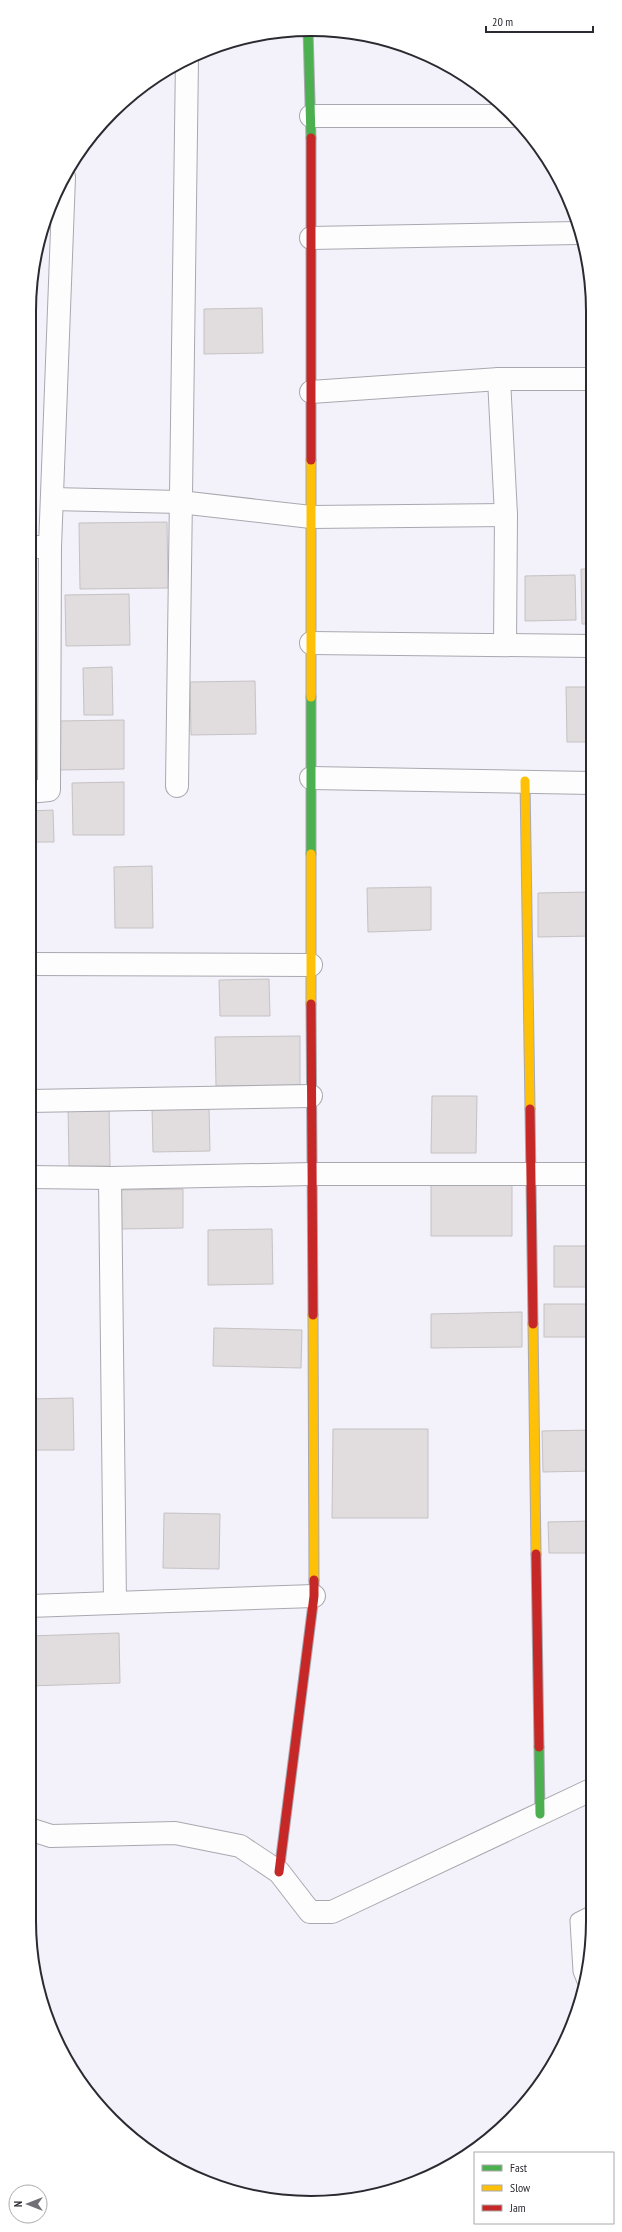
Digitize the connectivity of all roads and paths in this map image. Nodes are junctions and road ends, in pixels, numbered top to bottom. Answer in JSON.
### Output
{"nodes":[{"id":1,"x":308,"y":36,"type":"edge"},
{"id":2,"x":187,"y":65,"type":"edge"},
{"id":3,"x":311,"y":116,"type":"junction"},
{"id":4,"x":504,"y":116,"type":"edge"},
{"id":5,"x":64,"y":190,"type":"edge"},
{"id":6,"x":575,"y":233,"type":"edge"},
{"id":7,"x":311,"y":238,"type":"junction"},
{"id":8,"x":499,"y":379,"type":"junction"},
{"id":9,"x":586,"y":379,"type":"edge"},
{"id":10,"x":311,"y":392,"type":"junction"},
{"id":11,"x":52,"y":499,"type":"junction"},
{"id":12,"x":180,"y":502,"type":"junction"},
{"id":13,"x":506,"y":516,"type":"junction"},
{"id":14,"x":311,"y":517,"type":"junction"},
{"id":15,"x":40,"y":547,"type":"edge"},
{"id":16,"x":311,"y":643,"type":"junction"},
{"id":17,"x":505,"y":645,"type":"junction"},
{"id":18,"x":586,"y":646,"type":"edge"},
{"id":19,"x":311,"y":778,"type":"junction"},
{"id":20,"x":525,"y":781,"type":"junction"},
{"id":21,"x":586,"y":783,"type":"edge"},
{"id":22,"x":177,"y":786,"type":"dead end"},
{"id":23,"x":36,"y":791,"type":"edge"},
{"id":24,"x":36,"y":964,"type":"edge"},
{"id":25,"x":311,"y":964,"type":"junction"},
{"id":26,"x":311,"y":1096,"type":"junction"},
{"id":27,"x":36,"y":1101,"type":"edge"},
{"id":28,"x":312,"y":1174,"type":"junction"},
{"id":29,"x":531,"y":1174,"type":"junction"},
{"id":30,"x":586,"y":1174,"type":"edge"},
{"id":31,"x":36,"y":1178,"type":"edge"},
{"id":32,"x":110,"y":1178,"type":"junction"},
{"id":33,"x":314,"y":1596,"type":"junction"},
{"id":34,"x":115,"y":1603,"type":"junction"},
{"id":35,"x":36,"y":1606,"type":"edge"},
{"id":36,"x":586,"y":1792,"type":"edge"},
{"id":37,"x":540,"y":1814,"type":"junction"},
{"id":38,"x":36,"y":1831,"type":"edge"},
{"id":39,"x":279,"y":1872,"type":"junction"},
{"id":40,"x":586,"y":1918,"type":"edge"},
{"id":41,"x":582,"y":1970,"type":"edge"}],
"edges":[{"from":1,"to":3,"type":"street"},
{"from":2,"to":12,"type":"street"},
{"from":3,"to":4,"type":"street"},
{"from":3,"to":7,"type":"street"},
{"from":5,"to":11,"type":"street"},
{"from":6,"to":7,"type":"street"},
{"from":7,"to":10,"type":"street"},
{"from":8,"to":9,"type":"street"},
{"from":8,"to":10,"type":"street"},
{"from":8,"to":13,"type":"street"},
{"from":10,"to":14,"type":"street"},
{"from":11,"to":12,"type":"street"},
{"from":11,"to":15,"type":"street"},
{"from":12,"to":14,"type":"street"},
{"from":12,"to":22,"type":"street"},
{"from":13,"to":14,"type":"street"},
{"from":13,"to":17,"type":"street"},
{"from":14,"to":16,"type":"street"},
{"from":15,"to":23,"type":"street"},
{"from":16,"to":17,"type":"street"},
{"from":16,"to":19,"type":"street"},
{"from":17,"to":18,"type":"street"},
{"from":19,"to":20,"type":"street"},
{"from":19,"to":25,"type":"street"},
{"from":20,"to":21,"type":"street"},
{"from":20,"to":29,"type":"street"},
{"from":24,"to":25,"type":"street"},
{"from":25,"to":26,"type":"street"},
{"from":26,"to":27,"type":"street"},
{"from":26,"to":28,"type":"street"},
{"from":28,"to":29,"type":"street"},
{"from":28,"to":32,"type":"street"},
{"from":28,"to":33,"type":"street"},
{"from":29,"to":30,"type":"street"},
{"from":29,"to":37,"type":"street"},
{"from":31,"to":32,"type":"street"},
{"from":32,"to":34,"type":"street"},
{"from":33,"to":34,"type":"street"},
{"from":33,"to":39,"type":"street"},
{"from":34,"to":35,"type":"street"},
{"from":36,"to":37,"type":"street"},
{"from":37,"to":39,"type":"street"},
{"from":38,"to":39,"type":"street"},
{"from":40,"to":41,"type":"lane"}]}
